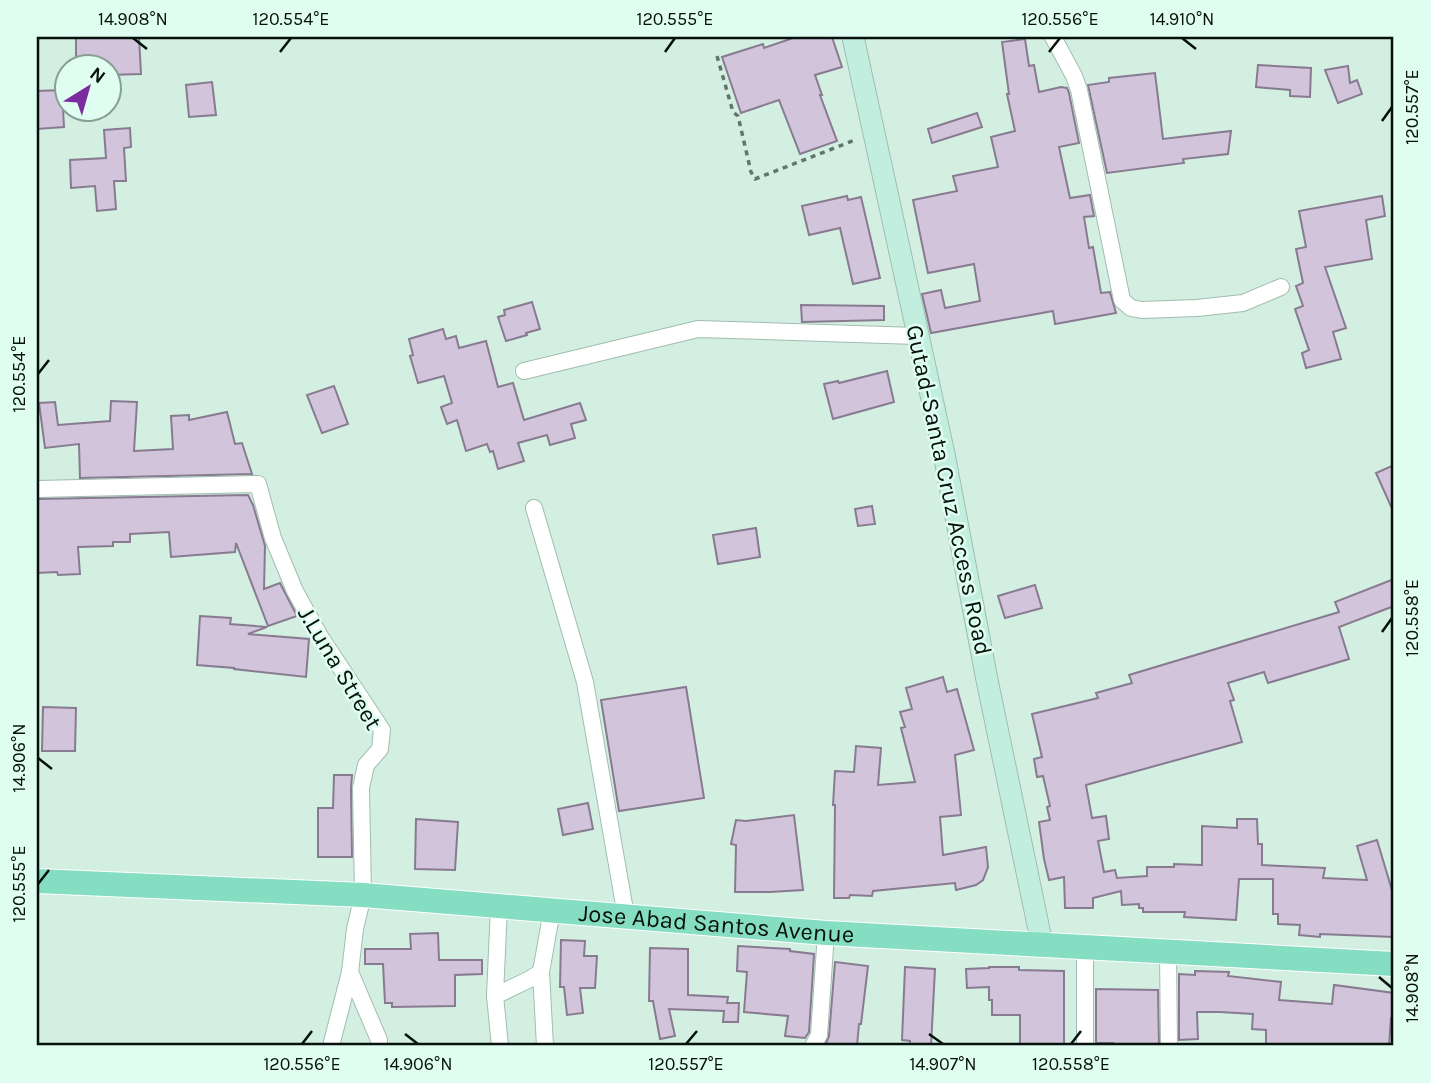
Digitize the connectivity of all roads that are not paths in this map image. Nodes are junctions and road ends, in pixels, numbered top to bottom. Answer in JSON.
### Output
{"nodes":[{"id":1,"x":853,"y":37,"type":"edge"},
{"id":2,"x":1053,"y":37,"type":"edge"},
{"id":3,"x":1281,"y":287,"type":"dead end"},
{"id":4,"x":917,"y":336,"type":"junction"},
{"id":5,"x":524,"y":371,"type":"dead end"},
{"id":6,"x":37,"y":489,"type":"edge"},
{"id":7,"x":534,"y":508,"type":"dead end"},
{"id":8,"x":37,"y":881,"type":"edge"},
{"id":9,"x":363,"y":895,"type":"junction"},
{"id":10,"x":499,"y":906,"type":"junction"},
{"id":11,"x":552,"y":910,"type":"junction"},
{"id":12,"x":626,"y":916,"type":"junction"},
{"id":13,"x":826,"y":933,"type":"junction"},
{"id":14,"x":1042,"y":944,"type":"junction"},
{"id":15,"x":1085,"y":947,"type":"junction"},
{"id":16,"x":1168,"y":952,"type":"junction"},
{"id":17,"x":1394,"y":964,"type":"edge"},
{"id":18,"x":349,"y":972,"type":"junction"},
{"id":19,"x":541,"y":972,"type":"junction"},
{"id":20,"x":495,"y":996,"type":"junction"},
{"id":21,"x":331,"y":1046,"type":"edge"},
{"id":22,"x":379,"y":1046,"type":"edge"},
{"id":23,"x":500,"y":1046,"type":"edge"},
{"id":24,"x":545,"y":1046,"type":"edge"},
{"id":25,"x":813,"y":1046,"type":"edge"},
{"id":26,"x":1085,"y":1046,"type":"edge"},
{"id":27,"x":1169,"y":1046,"type":"edge"}],
"edges":[{"from":1,"to":4,"type":"main road","name":"Gutad-Santa Cruz Access Road"},
{"from":2,"to":3,"type":"street"},
{"from":4,"to":5,"type":"street"},
{"from":4,"to":14,"type":"main road","name":"Gutad-Santa Cruz Access Road"},
{"from":6,"to":9,"type":"street","name":"J.Luna Street"},
{"from":7,"to":12,"type":"street"},
{"from":8,"to":9,"type":"main road","name":"Jose Abad Santos Avenue"},
{"from":9,"to":10,"type":"main road","name":"Jose Abad Santos Avenue"},
{"from":9,"to":18,"type":"street"},
{"from":10,"to":11,"type":"main road","name":"Jose Abad Santos Avenue"},
{"from":10,"to":20,"type":"street"},
{"from":11,"to":12,"type":"main road","name":"Jose Abad Santos Avenue"},
{"from":11,"to":19,"type":"street"},
{"from":12,"to":13,"type":"main road","name":"Jose Abad Santos Avenue"},
{"from":13,"to":14,"type":"main road","name":"Jose Abad Santos Avenue"},
{"from":13,"to":25,"type":"street"},
{"from":14,"to":15,"type":"main road","name":"Jose Abad Santos Avenue"},
{"from":15,"to":16,"type":"main road","name":"Jose Abad Santos Avenue"},
{"from":15,"to":26,"type":"street"},
{"from":16,"to":17,"type":"main road","name":"Jose Abad Santos Avenue"},
{"from":16,"to":27,"type":"street"},
{"from":18,"to":21,"type":"street"},
{"from":18,"to":22,"type":"street"},
{"from":19,"to":20,"type":"street"},
{"from":19,"to":24,"type":"street"},
{"from":20,"to":23,"type":"street"}]}
